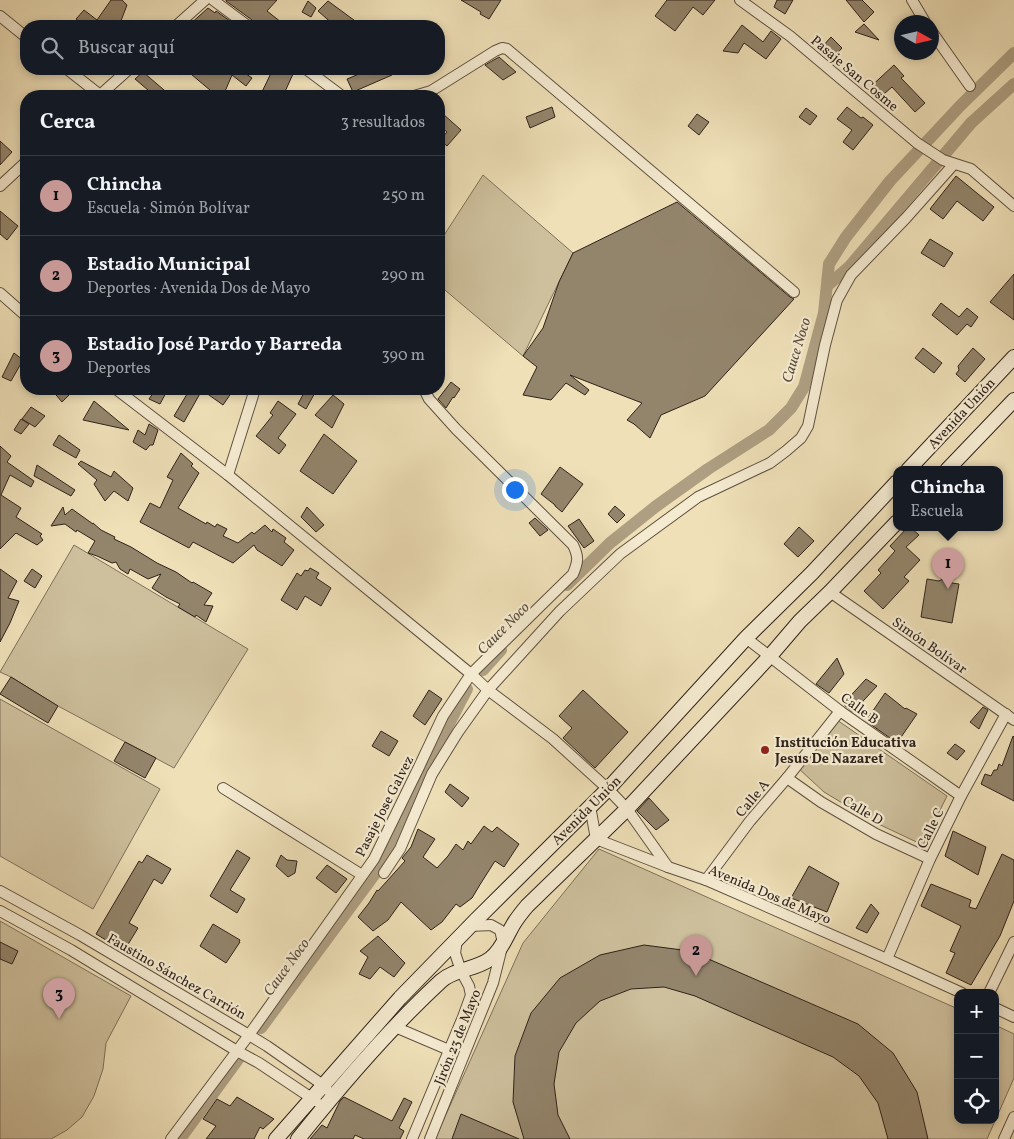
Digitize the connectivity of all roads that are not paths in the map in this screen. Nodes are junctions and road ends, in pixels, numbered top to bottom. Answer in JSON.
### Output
{"nodes":[{"id":1,"x":205,"y":0,"type":"edge"},
{"id":2,"x":213,"y":0,"type":"edge"},
{"id":3,"x":740,"y":0,"type":"edge"},
{"id":4,"x":912,"y":0,"type":"edge"},
{"id":5,"x":922,"y":15,"type":"edge"},
{"id":6,"x":0,"y":16,"type":"edge"},
{"id":7,"x":183,"y":20,"type":"edge"},
{"id":8,"x":240,"y":20,"type":"edge"},
{"id":9,"x":20,"y":32,"type":"edge"},
{"id":10,"x":939,"y":42,"type":"edge"},
{"id":11,"x":74,"y":75,"type":"edge"},
{"id":12,"x":123,"y":75,"type":"edge"},
{"id":13,"x":314,"y":75,"type":"edge"},
{"id":14,"x":970,"y":86,"type":"dead end"},
{"id":15,"x":93,"y":90,"type":"edge"},
{"id":16,"x":106,"y":90,"type":"edge"},
{"id":17,"x":334,"y":90,"type":"edge"},
{"id":18,"x":433,"y":90,"type":"edge"},
{"id":19,"x":954,"y":164,"type":"junction"},
{"id":20,"x":20,"y":168,"type":"edge"},
{"id":21,"x":0,"y":186,"type":"edge"},
{"id":22,"x":1014,"y":206,"type":"edge"},
{"id":23,"x":794,"y":292,"type":"dead end"},
{"id":24,"x":0,"y":294,"type":"edge"},
{"id":25,"x":20,"y":311,"type":"edge"},
{"id":26,"x":1014,"y":357,"type":"edge"},
{"id":27,"x":124,"y":395,"type":"edge"},
{"id":28,"x":253,"y":395,"type":"edge"},
{"id":29,"x":427,"y":395,"type":"edge"},
{"id":30,"x":1014,"y":400,"type":"edge"},
{"id":31,"x":912,"y":466,"type":"edge"},
{"id":32,"x":951,"y":466,"type":"edge"},
{"id":33,"x":228,"y":475,"type":"junction"},
{"id":34,"x":893,"y":486,"type":"edge"},
{"id":35,"x":893,"y":526,"type":"edge"},
{"id":36,"x":830,"y":592,"type":"junction"},
{"id":37,"x":746,"y":638,"type":"junction"},
{"id":38,"x":770,"y":656,"type":"junction"},
{"id":39,"x":471,"y":674,"type":"junction"},
{"id":40,"x":488,"y":690,"type":"junction"},
{"id":41,"x":840,"y":711,"type":"junction"},
{"id":42,"x":1010,"y":717,"type":"edge"},
{"id":43,"x":787,"y":778,"type":"junction"},
{"id":44,"x":223,"y":788,"type":"dead end"},
{"id":45,"x":608,"y":789,"type":"junction"},
{"id":46,"x":961,"y":796,"type":"junction"},
{"id":47,"x":590,"y":806,"type":"junction"},
{"id":48,"x":627,"y":809,"type":"junction"},
{"id":49,"x":596,"y":840,"type":"junction"},
{"id":50,"x":930,"y":859,"type":"junction"},
{"id":51,"x":668,"y":867,"type":"junction"},
{"id":52,"x":384,"y":873,"type":"dead end"},
{"id":53,"x":362,"y":875,"type":"junction"},
{"id":54,"x":706,"y":880,"type":"junction"},
{"id":55,"x":0,"y":891,"type":"edge"},
{"id":56,"x":0,"y":911,"type":"edge"},
{"id":57,"x":470,"y":926,"type":"junction"},
{"id":58,"x":80,"y":936,"type":"junction"},
{"id":59,"x":456,"y":940,"type":"junction"},
{"id":60,"x":1014,"y":942,"type":"edge"},
{"id":61,"x":504,"y":943,"type":"junction"},
{"id":62,"x":71,"y":950,"type":"junction"},
{"id":63,"x":887,"y":959,"type":"junction"},
{"id":64,"x":461,"y":971,"type":"junction"},
{"id":65,"x":954,"y":989,"type":"edge"},
{"id":66,"x":991,"y":989,"type":"edge"},
{"id":67,"x":999,"y":1010,"type":"edge"},
{"id":68,"x":1014,"y":1017,"type":"edge"},
{"id":69,"x":395,"y":1028,"type":"junction"},
{"id":70,"x":249,"y":1035,"type":"junction"},
{"id":71,"x":449,"y":1050,"type":"junction"},
{"id":72,"x":237,"y":1051,"type":"junction"},
{"id":73,"x":323,"y":1085,"type":"junction"},
{"id":74,"x":312,"y":1097,"type":"junction"},
{"id":75,"x":329,"y":1101,"type":"junction"},
{"id":76,"x":1014,"y":1117,"type":"edge"},
{"id":77,"x":171,"y":1139,"type":"edge"},
{"id":78,"x":276,"y":1139,"type":"edge"},
{"id":79,"x":298,"y":1139,"type":"edge"},
{"id":80,"x":412,"y":1139,"type":"edge"},
{"id":81,"x":430,"y":1139,"type":"edge"},
{"id":82,"x":1004,"y":1139,"type":"edge"}],
"edges":[{"from":1,"to":7,"type":"street"},
{"from":2,"to":8,"type":"street"},
{"from":3,"to":19,"type":"street","name":"Pasaje San Cosme"},
{"from":4,"to":5,"type":"street"},
{"from":6,"to":9,"type":"street"},
{"from":10,"to":14,"type":"street"},
{"from":11,"to":15,"type":"street"},
{"from":12,"to":16,"type":"street"},
{"from":13,"to":17,"type":"street"},
{"from":18,"to":23,"type":"street"},
{"from":19,"to":22,"type":"street","name":"Pasaje San Cosme"},
{"from":19,"to":40,"type":"street"},
{"from":20,"to":21,"type":"street"},
{"from":24,"to":25,"type":"street"},
{"from":26,"to":31,"type":"main road","name":"Avenida Unión"},
{"from":27,"to":33,"type":"street"},
{"from":28,"to":33,"type":"street"},
{"from":29,"to":39,"type":"street","name":"Pasaje Jose Galvez"},
{"from":30,"to":32,"type":"main road","name":"Avenida Unión"},
{"from":33,"to":39,"type":"street"},
{"from":34,"to":37,"type":"main road","name":"Avenida Unión"},
{"from":35,"to":36,"type":"main road","name":"Avenida Unión"},
{"from":36,"to":38,"type":"main road","name":"Avenida Unión"},
{"from":36,"to":42,"type":"street","name":"Simón Bolívar"},
{"from":37,"to":38,"type":"street","name":"Calle B"},
{"from":37,"to":45,"type":"main road","name":"Avenida Unión"},
{"from":38,"to":41,"type":"street","name":"Calle B"},
{"from":38,"to":48,"type":"main road","name":"Avenida Unión"},
{"from":39,"to":40,"type":"street"},
{"from":39,"to":53,"type":"street","name":"Pasaje Jose Galvez"},
{"from":40,"to":45,"type":"street"},
{"from":40,"to":52,"type":"street"},
{"from":41,"to":43,"type":"street","name":"Calle A"},
{"from":41,"to":46,"type":"street","name":"Calle B"},
{"from":42,"to":46,"type":"street","name":"Calle C"},
{"from":43,"to":50,"type":"street","name":"Calle D"},
{"from":43,"to":54,"type":"street","name":"Calle A"},
{"from":44,"to":53,"type":"street"},
{"from":45,"to":47,"type":"main road","name":"Avenida Unión"},
{"from":45,"to":48,"type":"street"},
{"from":46,"to":50,"type":"street","name":"Calle C"},
{"from":47,"to":49,"type":"street"},
{"from":47,"to":57,"type":"main road","name":"Avenida Unión"},
{"from":48,"to":49,"type":"main road","name":"Avenida Unión"},
{"from":48,"to":51,"type":"street"},
{"from":49,"to":51,"type":"street","name":"Avenida Dos de Mayo"},
{"from":49,"to":61,"type":"main road","name":"Avenida Unión"},
{"from":50,"to":63,"type":"street","name":"Calle C"},
{"from":51,"to":54,"type":"street","name":"Avenida Dos de Mayo"},
{"from":53,"to":70,"type":"street","name":"Pasaje Jose Galvez"},
{"from":54,"to":63,"type":"street","name":"Avenida Dos de Mayo"},
{"from":55,"to":58,"type":"street","name":"Faustino Sánchez Carrión"},
{"from":56,"to":62,"type":"street"},
{"from":57,"to":59,"type":"main road","name":"Avenida Unión"},
{"from":57,"to":61,"type":"street"},
{"from":58,"to":62,"type":"street"},
{"from":58,"to":70,"type":"street","name":"Faustino Sánchez Carrión"},
{"from":59,"to":64,"type":"street"},
{"from":59,"to":73,"type":"main road","name":"Avenida Unión"},
{"from":60,"to":66,"type":"street"},
{"from":61,"to":64,"type":"main road","name":"Avenida Unión"},
{"from":61,"to":81,"type":"street","name":"Jirón 23 de Mayo"},
{"from":62,"to":72,"type":"street"},
{"from":63,"to":65,"type":"street","name":"Avenida Dos de Mayo"},
{"from":64,"to":69,"type":"main road","name":"Avenida Unión"},
{"from":64,"to":71,"type":"street","name":"Jirón 23 de Mayo"},
{"from":67,"to":68,"type":"street"},
{"from":69,"to":71,"type":"street"},
{"from":69,"to":75,"type":"main road","name":"Avenida Unión"},
{"from":70,"to":72,"type":"street","name":"Pasaje Jose Galvez"},
{"from":70,"to":73,"type":"street","name":"Faustino Sánchez Carrión"},
{"from":71,"to":80,"type":"street","name":"Jirón 23 de Mayo"},
{"from":72,"to":74,"type":"street"},
{"from":72,"to":77,"type":"street","name":"Pasaje Jose Galvez"},
{"from":73,"to":74,"type":"main road","name":"Avenida Unión"},
{"from":73,"to":75,"type":"street","name":"Faustino Sánchez Carrión"},
{"from":74,"to":75,"type":"street"},
{"from":74,"to":78,"type":"main road","name":"Avenida Unión"},
{"from":75,"to":79,"type":"main road","name":"Avenida Unión"},
{"from":76,"to":82,"type":"street"}]}
